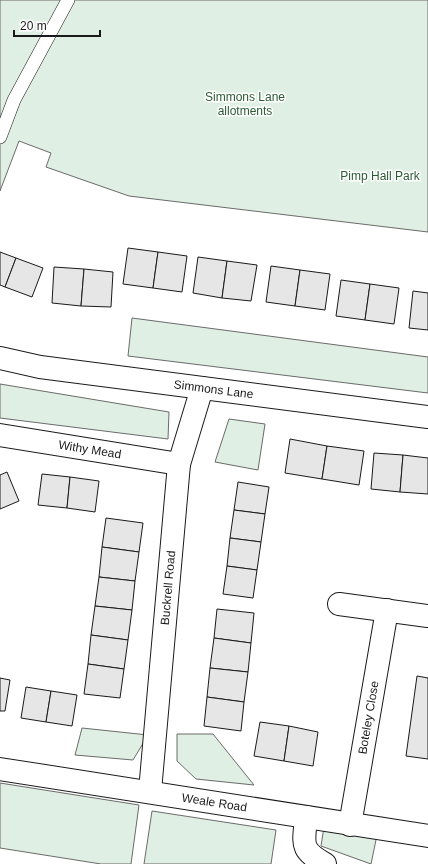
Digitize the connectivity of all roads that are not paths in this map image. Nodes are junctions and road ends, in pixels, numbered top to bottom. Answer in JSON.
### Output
{"nodes":[{"id":1,"x":68,"y":0,"type":"edge"},
{"id":2,"x":0,"y":137,"type":"edge"},
{"id":3,"x":0,"y":358,"type":"edge"},
{"id":4,"x":202,"y":388,"type":"junction"},
{"id":5,"x":428,"y":417,"type":"edge"},
{"id":6,"x":0,"y":435,"type":"edge"},
{"id":7,"x":179,"y":464,"type":"junction"},
{"id":8,"x":339,"y":604,"type":"dead end"},
{"id":9,"x":387,"y":610,"type":"junction"},
{"id":10,"x":428,"y":616,"type":"edge"},
{"id":11,"x":0,"y":769,"type":"edge"},
{"id":12,"x":150,"y":791,"type":"junction"},
{"id":13,"x":306,"y":817,"type":"junction"},
{"id":14,"x":350,"y":825,"type":"junction"},
{"id":15,"x":428,"y":836,"type":"edge"},
{"id":16,"x":325,"y":864,"type":"edge"}],
"edges":[{"from":1,"to":2,"type":"lane"},
{"from":3,"to":4,"type":"street","name":"Simmons Lane"},
{"from":4,"to":5,"type":"street","name":"Simmons Lane"},
{"from":4,"to":7,"type":"street","name":"Buckrell Road"},
{"from":6,"to":7,"type":"street","name":"Withy Mead"},
{"from":7,"to":12,"type":"street","name":"Buckrell Road"},
{"from":8,"to":9,"type":"street"},
{"from":9,"to":10,"type":"street"},
{"from":9,"to":14,"type":"street","name":"Boteley Close"},
{"from":11,"to":12,"type":"street","name":"Weale Road"},
{"from":12,"to":13,"type":"street","name":"Weale Road"},
{"from":13,"to":14,"type":"street","name":"Weale Road"},
{"from":13,"to":16,"type":"street"},
{"from":14,"to":15,"type":"street","name":"Weale Road"}]}
